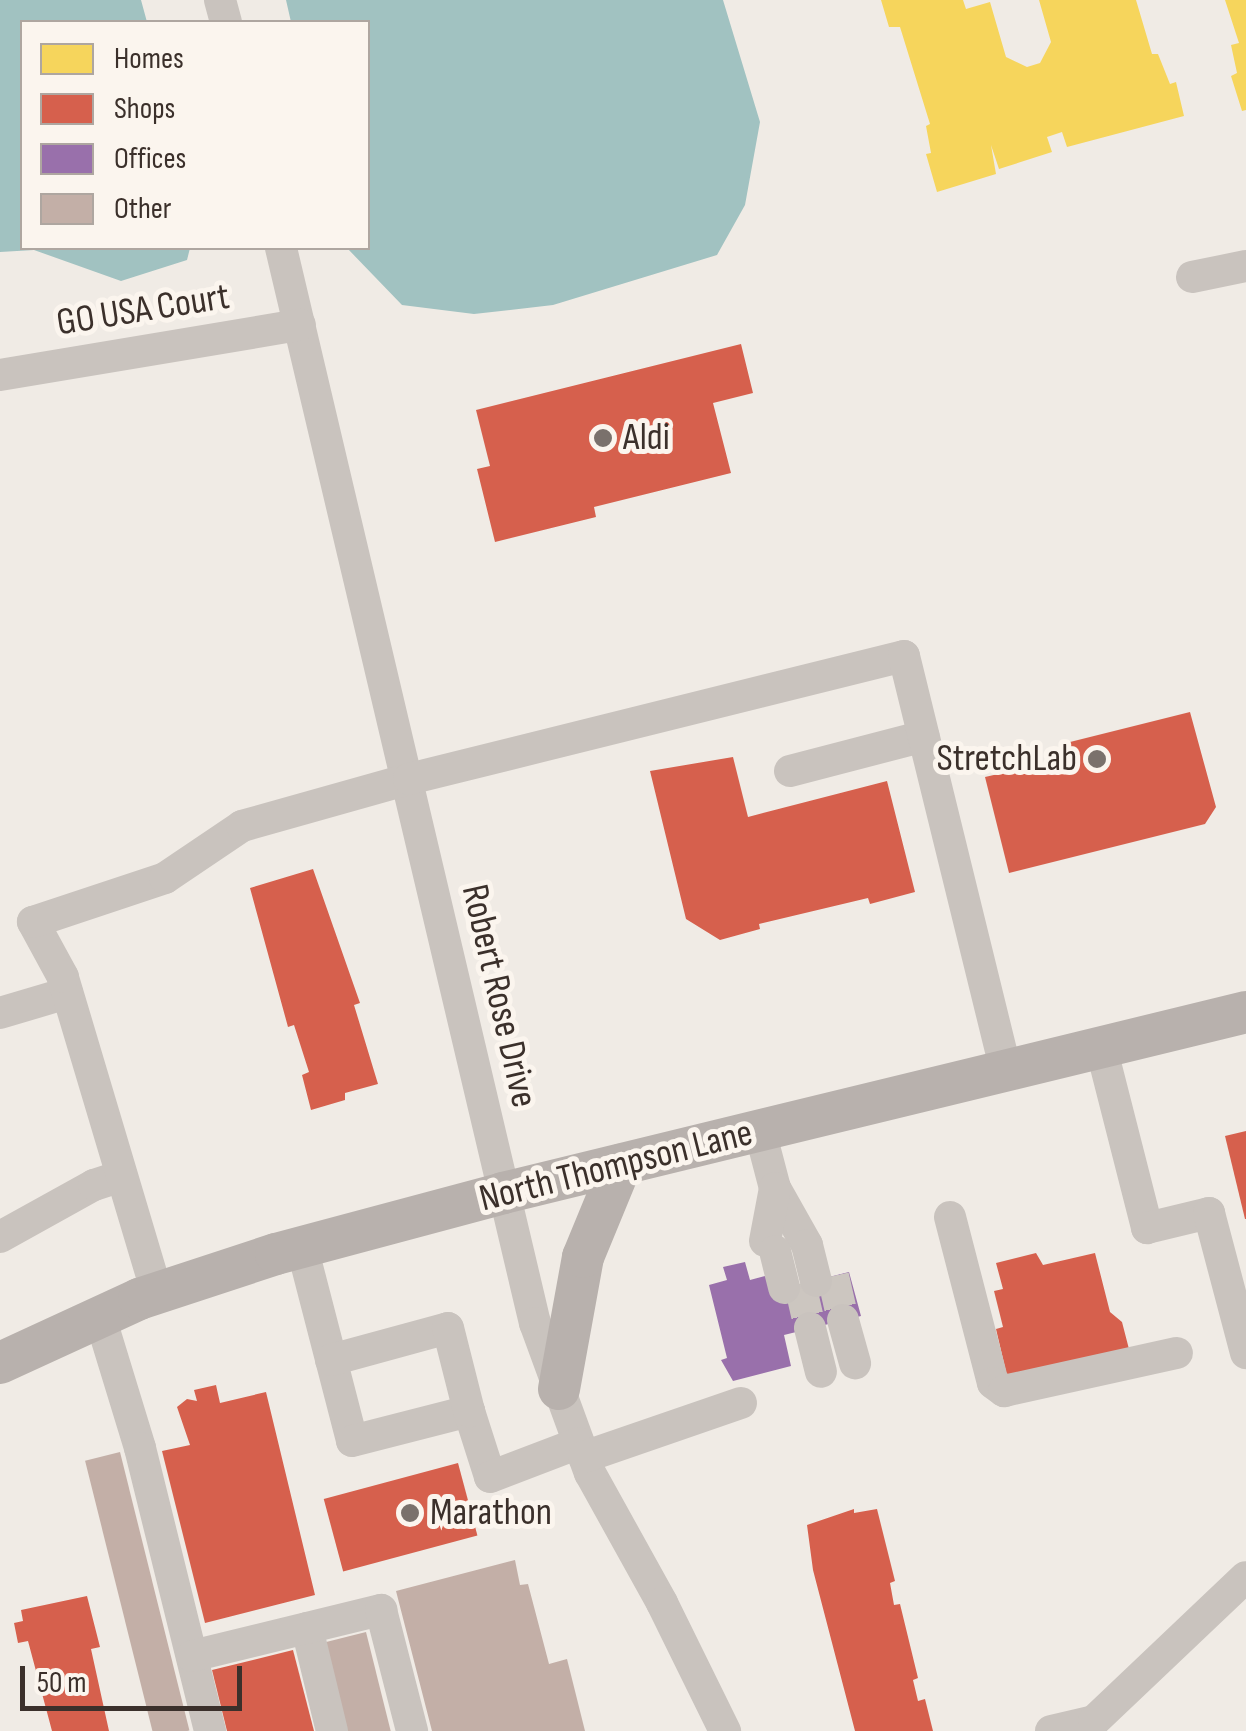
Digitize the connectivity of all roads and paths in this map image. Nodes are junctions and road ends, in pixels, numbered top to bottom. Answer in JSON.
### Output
{"nodes":[{"id":1,"x":281,"y":250,"type":"edge"},
{"id":2,"x":1246,"y":266,"type":"edge"},
{"id":3,"x":1192,"y":277,"type":"dead end"},
{"id":4,"x":300,"y":325,"type":"junction"},
{"id":5,"x":0,"y":375,"type":"edge"},
{"id":6,"x":924,"y":736,"type":"junction"},
{"id":7,"x":790,"y":771,"type":"dead end"},
{"id":8,"x":409,"y":779,"type":"junction"},
{"id":9,"x":67,"y":993,"type":"junction"},
{"id":10,"x":1246,"y":1012,"type":"edge"},
{"id":11,"x":0,"y":1013,"type":"edge"},
{"id":12,"x":1101,"y":1047,"type":"junction"},
{"id":13,"x":1006,"y":1070,"type":"junction"},
{"id":14,"x":760,"y":1131,"type":"junction"},
{"id":15,"x":620,"y":1164,"type":"junction"},
{"id":16,"x":122,"y":1176,"type":"junction"},
{"id":17,"x":774,"y":1188,"type":"junction"},
{"id":18,"x":503,"y":1193,"type":"junction"},
{"id":19,"x":950,"y":1217,"type":"dead end"},
{"id":20,"x":0,"y":1237,"type":"edge"},
{"id":21,"x":824,"y":1242,"type":"dead end"},
{"id":22,"x":302,"y":1247,"type":"junction"},
{"id":23,"x":808,"y":1282,"type":"junction"},
{"id":24,"x":158,"y":1293,"type":"junction"},
{"id":25,"x":100,"y":1317,"type":"junction"},
{"id":26,"x":818,"y":1326,"type":"joint"},
{"id":27,"x":1177,"y":1353,"type":"dead end"},
{"id":28,"x":1246,"y":1353,"type":"edge"},
{"id":29,"x":331,"y":1360,"type":"junction"},
{"id":30,"x":0,"y":1362,"type":"edge"},
{"id":31,"x":559,"y":1389,"type":"junction"},
{"id":32,"x":729,"y":1394,"type":"dead end"},
{"id":33,"x":470,"y":1411,"type":"junction"},
{"id":34,"x":581,"y":1450,"type":"junction"},
{"id":35,"x":1246,"y":1577,"type":"edge"},
{"id":36,"x":307,"y":1628,"type":"junction"},
{"id":37,"x":192,"y":1656,"type":"junction"},
{"id":38,"x":210,"y":1731,"type":"edge"},
{"id":39,"x":332,"y":1731,"type":"edge"},
{"id":40,"x":412,"y":1731,"type":"edge"},
{"id":41,"x":725,"y":1731,"type":"edge"},
{"id":42,"x":1051,"y":1731,"type":"edge"}],
"edges":[{"from":1,"to":4,"type":"street","name":"Robert Rose Drive"},
{"from":2,"to":3,"type":"street"},
{"from":4,"to":5,"type":"street","name":"GO USA Court"},
{"from":4,"to":8,"type":"street","name":"Robert Rose Drive"},
{"from":6,"to":7,"type":"street"},
{"from":6,"to":8,"type":"street"},
{"from":6,"to":13,"type":"street"},
{"from":8,"to":9,"type":"street"},
{"from":8,"to":18,"type":"street","name":"Robert Rose Drive"},
{"from":9,"to":11,"type":"street"},
{"from":9,"to":16,"type":"street"},
{"from":10,"to":12,"type":"main road","name":"North Thompson Lane"},
{"from":12,"to":13,"type":"main road","name":"North Thompson Lane"},
{"from":12,"to":28,"type":"street"},
{"from":13,"to":14,"type":"main road","name":"North Thompson Lane"},
{"from":14,"to":15,"type":"main road","name":"North Thompson Lane"},
{"from":14,"to":17,"type":"street"},
{"from":15,"to":18,"type":"main road","name":"North Thompson Lane"},
{"from":15,"to":31,"type":"main road"},
{"from":16,"to":20,"type":"street"},
{"from":16,"to":24,"type":"street"},
{"from":17,"to":23,"type":"street"},
{"from":17,"to":23,"type":"street"},
{"from":18,"to":22,"type":"main road","name":"North Thompson Lane"},
{"from":18,"to":31,"type":"street","name":"Robert Rose Drive"},
{"from":19,"to":27,"type":"street"},
{"from":21,"to":23,"type":"street"},
{"from":22,"to":24,"type":"main road","name":"North Thompson Lane"},
{"from":22,"to":29,"type":"street"},
{"from":24,"to":25,"type":"main road","name":"North Thompson Lane"},
{"from":25,"to":30,"type":"main road","name":"North Thompson Lane"},
{"from":25,"to":37,"type":"street"},
{"from":26,"to":26,"type":"street"},
{"from":29,"to":33,"type":"street"},
{"from":29,"to":33,"type":"street"},
{"from":31,"to":34,"type":"street","name":"Robert Rose Drive"},
{"from":32,"to":34,"type":"street"},
{"from":33,"to":34,"type":"street"},
{"from":34,"to":41,"type":"street","name":"Robert Rose Drive"},
{"from":35,"to":42,"type":"street"},
{"from":36,"to":37,"type":"street"},
{"from":36,"to":39,"type":"street"},
{"from":36,"to":40,"type":"street"},
{"from":37,"to":38,"type":"street"}]}
